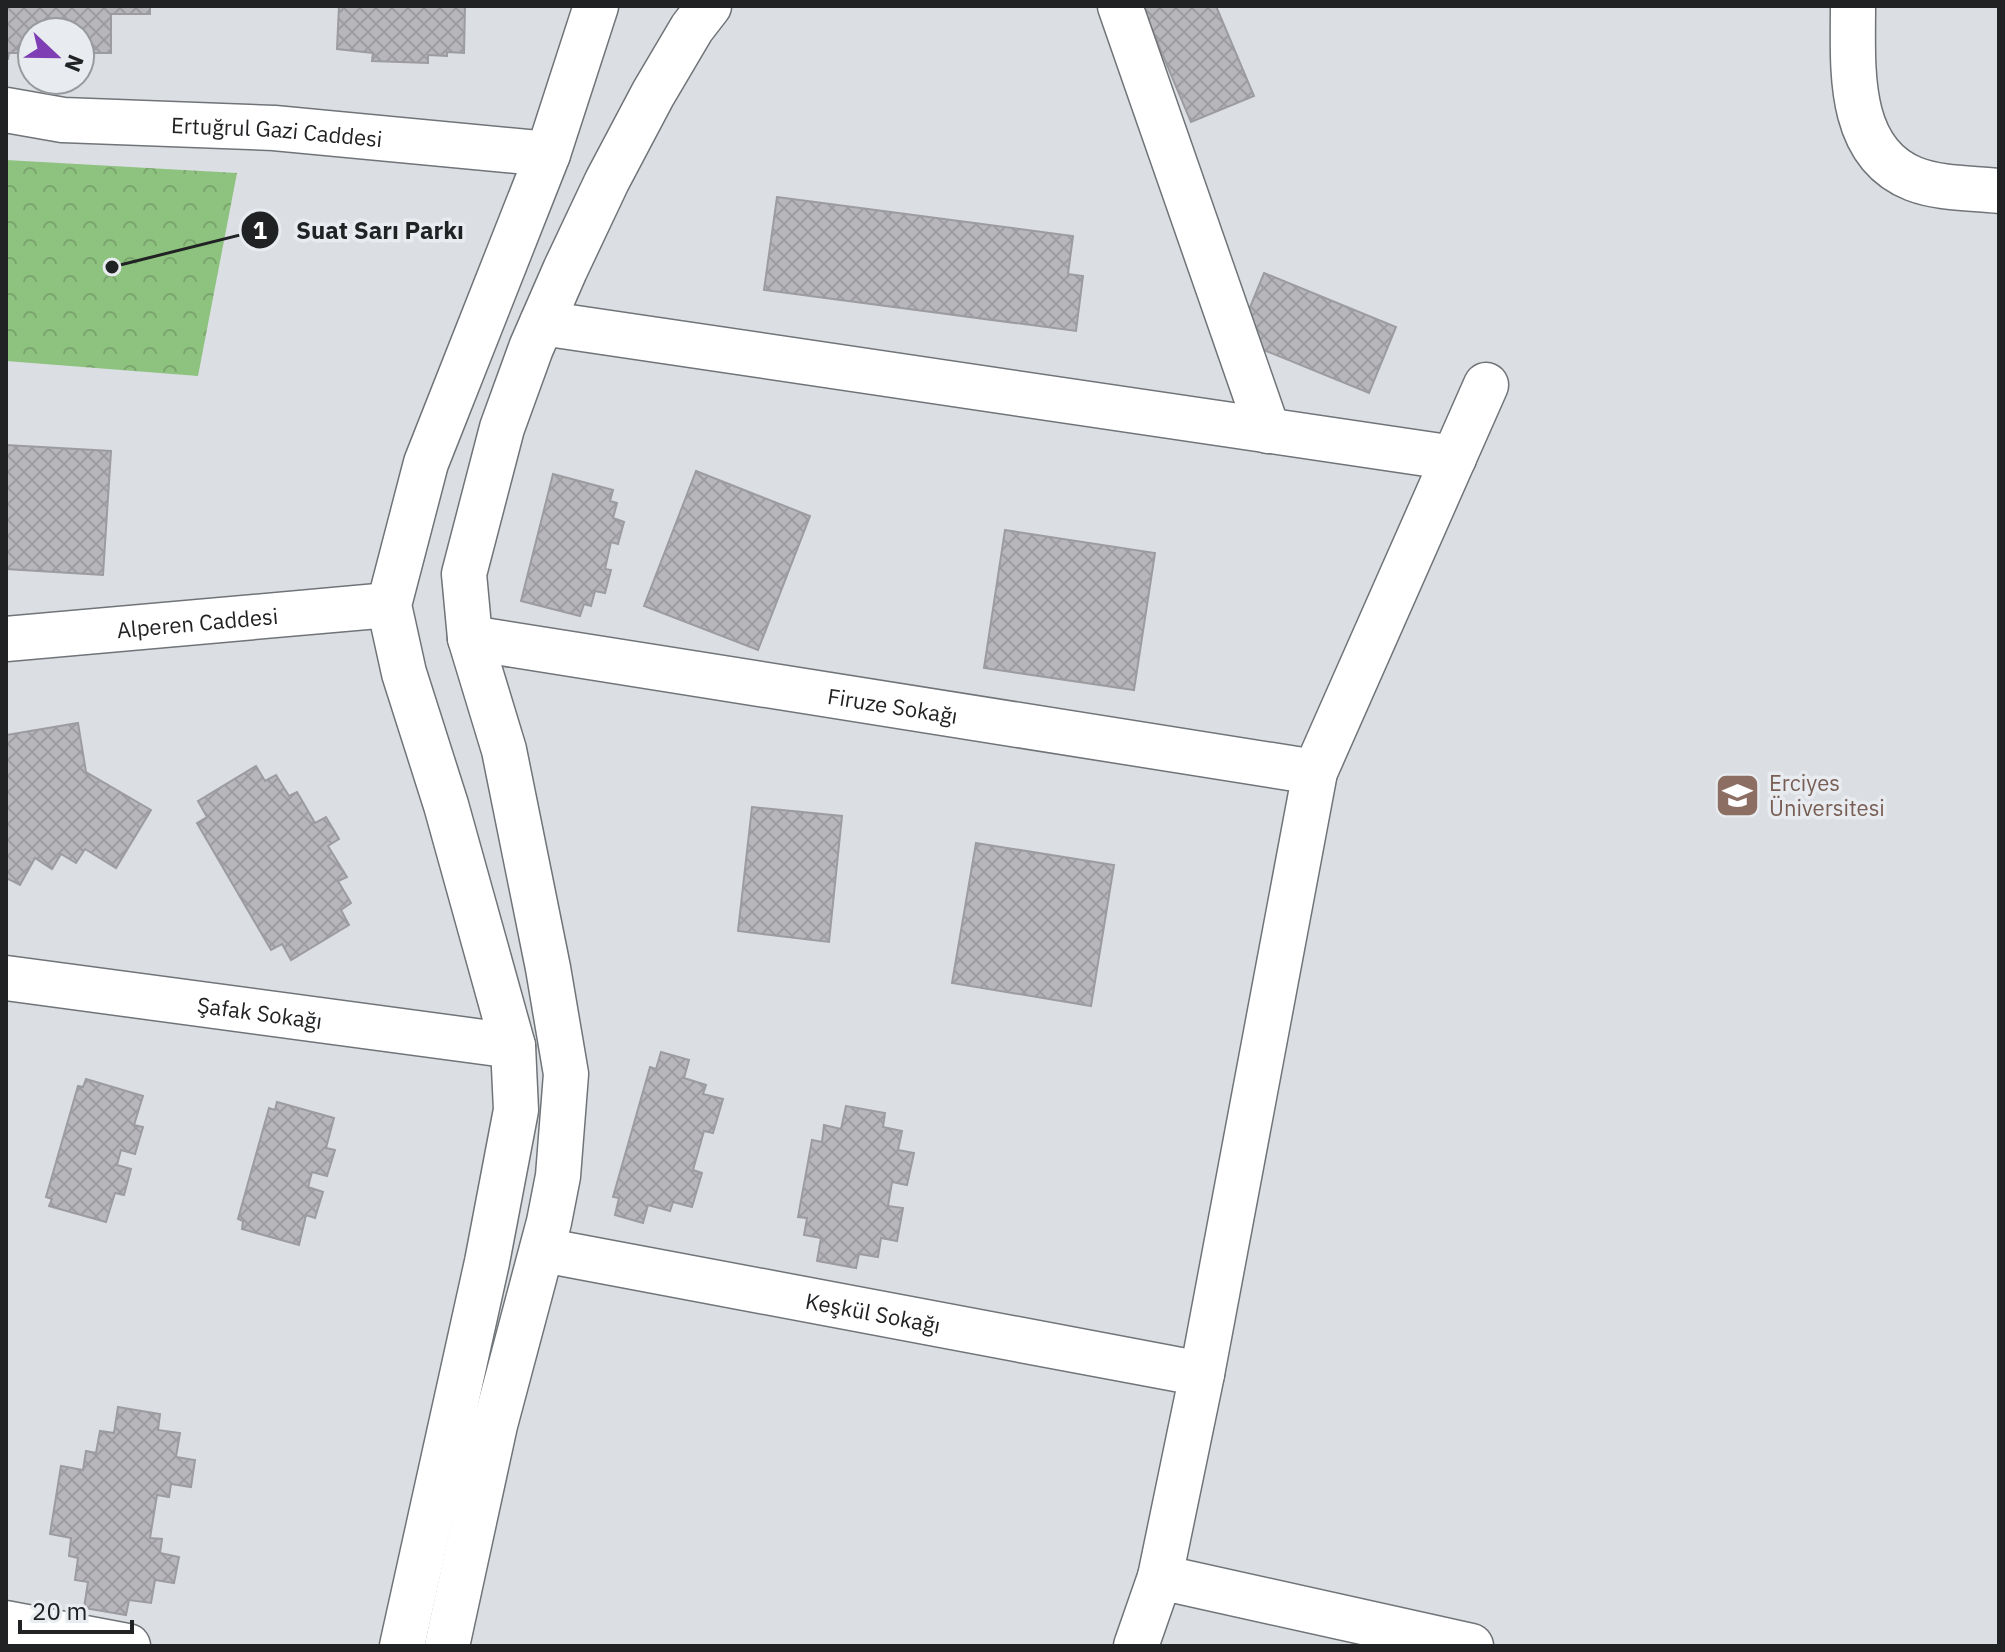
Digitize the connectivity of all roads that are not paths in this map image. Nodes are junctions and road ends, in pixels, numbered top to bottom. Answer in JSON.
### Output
{"nodes":[{"id":1,"x":596,"y":6,"type":"edge"},
{"id":2,"x":709,"y":6,"type":"edge"},
{"id":3,"x":1120,"y":6,"type":"edge"},
{"id":4,"x":1853,"y":6,"type":"edge"},
{"id":5,"x":6,"y":110,"type":"edge"},
{"id":6,"x":548,"y":154,"type":"junction"},
{"id":7,"x":1999,"y":191,"type":"edge"},
{"id":8,"x":542,"y":323,"type":"junction"},
{"id":9,"x":1486,"y":385,"type":"dead end"},
{"id":10,"x":1268,"y":431,"type":"junction"},
{"id":11,"x":1454,"y":458,"type":"junction"},
{"id":12,"x":389,"y":605,"type":"junction"},
{"id":13,"x":470,"y":638,"type":"junction"},
{"id":14,"x":6,"y":639,"type":"edge"},
{"id":15,"x":1315,"y":772,"type":"junction"},
{"id":16,"x":6,"y":978,"type":"edge"},
{"id":17,"x":513,"y":1046,"type":"junction"},
{"id":18,"x":543,"y":1250,"type":"junction"},
{"id":19,"x":1202,"y":1374,"type":"junction"},
{"id":20,"x":1160,"y":1577,"type":"junction"},
{"id":21,"x":6,"y":1623,"type":"edge"},
{"id":22,"x":128,"y":1646,"type":"edge"},
{"id":23,"x":402,"y":1646,"type":"edge"},
{"id":24,"x":447,"y":1646,"type":"edge"},
{"id":25,"x":1136,"y":1646,"type":"edge"},
{"id":26,"x":1471,"y":1646,"type":"edge"}],
"edges":[{"from":1,"to":6,"type":"street"},
{"from":2,"to":8,"type":"street"},
{"from":3,"to":10,"type":"street"},
{"from":4,"to":7,"type":"street"},
{"from":5,"to":6,"type":"street","name":"Ertuğrul Gazi Caddesi"},
{"from":6,"to":12,"type":"street"},
{"from":8,"to":10,"type":"street"},
{"from":8,"to":13,"type":"street"},
{"from":9,"to":11,"type":"street"},
{"from":10,"to":11,"type":"street"},
{"from":11,"to":15,"type":"street"},
{"from":12,"to":14,"type":"street","name":"Alperen Caddesi"},
{"from":12,"to":17,"type":"street"},
{"from":13,"to":15,"type":"street","name":"Firuze Sokağı"},
{"from":13,"to":18,"type":"street"},
{"from":15,"to":19,"type":"street"},
{"from":16,"to":17,"type":"street","name":"Şafak Sokağı"},
{"from":17,"to":23,"type":"street"},
{"from":18,"to":19,"type":"street","name":"Keşkül Sokağı"},
{"from":18,"to":24,"type":"street"},
{"from":19,"to":20,"type":"street"},
{"from":20,"to":25,"type":"street"},
{"from":20,"to":26,"type":"street"},
{"from":21,"to":22,"type":"street"}]}
